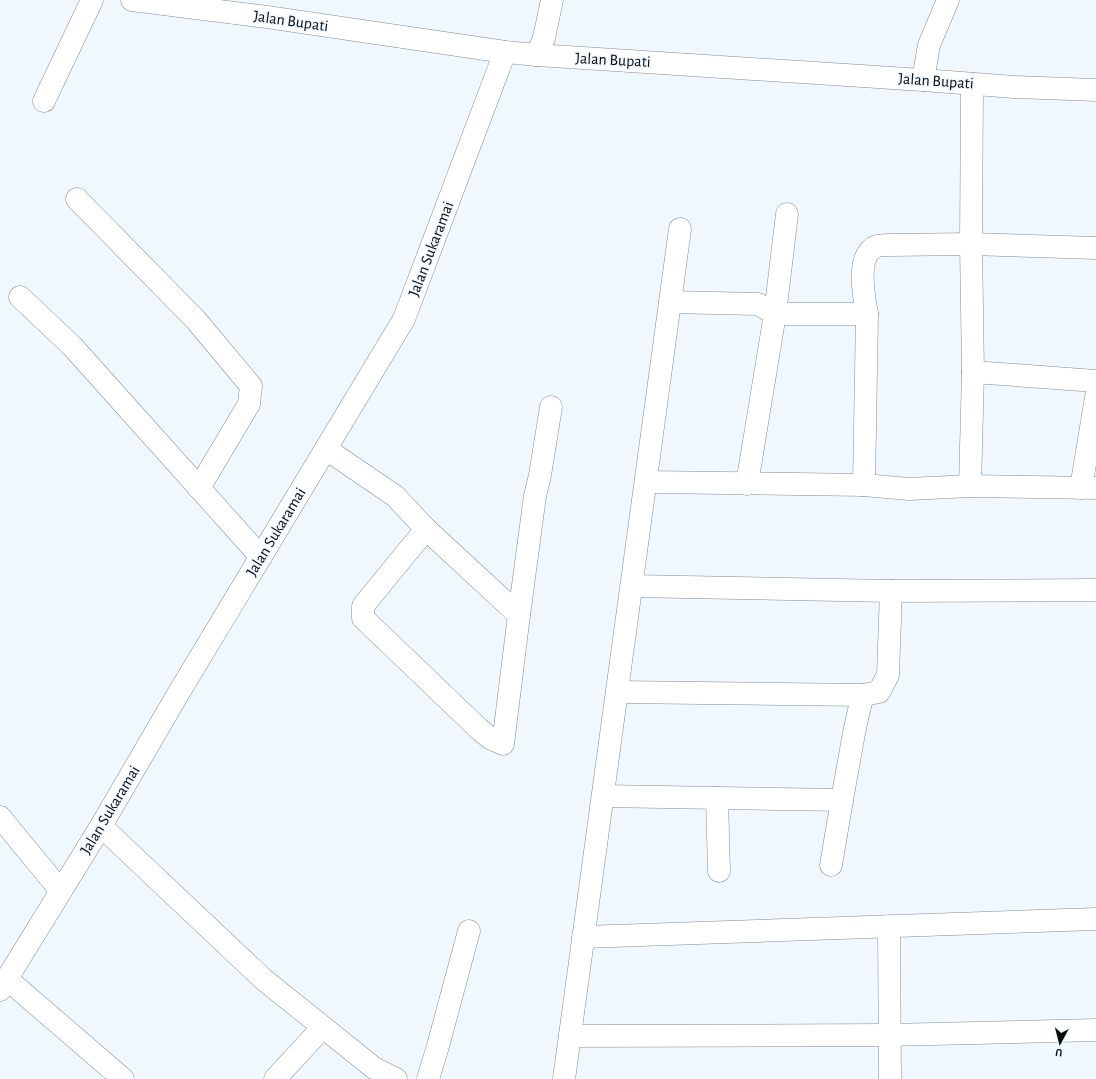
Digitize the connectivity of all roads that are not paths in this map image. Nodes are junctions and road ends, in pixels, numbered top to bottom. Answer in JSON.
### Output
{"nodes":[{"id":1,"x":92,"y":0,"type":"edge"},
{"id":2,"x":132,"y":0,"type":"edge"},
{"id":3,"x":552,"y":0,"type":"edge"},
{"id":4,"x":948,"y":0,"type":"edge"},
{"id":5,"x":505,"y":52,"type":"junction"},
{"id":6,"x":537,"y":55,"type":"junction"},
{"id":7,"x":923,"y":80,"type":"junction"},
{"id":8,"x":972,"y":84,"type":"junction"},
{"id":9,"x":1096,"y":90,"type":"edge"},
{"id":10,"x":44,"y":101,"type":"dead end"},
{"id":11,"x":77,"y":199,"type":"dead end"},
{"id":12,"x":787,"y":214,"type":"dead end"},
{"id":13,"x":680,"y":229,"type":"dead end"},
{"id":14,"x":971,"y":244,"type":"junction"},
{"id":15,"x":1096,"y":248,"type":"edge"},
{"id":16,"x":20,"y":297,"type":"dead end"},
{"id":17,"x":670,"y":302,"type":"junction"},
{"id":18,"x":775,"y":314,"type":"junction"},
{"id":19,"x":867,"y":314,"type":"junction"},
{"id":20,"x":973,"y":372,"type":"junction"},
{"id":21,"x":1096,"y":381,"type":"edge"},
{"id":22,"x":1096,"y":397,"type":"edge"},
{"id":23,"x":551,"y":407,"type":"dead end"},
{"id":24,"x":326,"y":449,"type":"junction"},
{"id":25,"x":646,"y":482,"type":"junction"},
{"id":26,"x":747,"y":484,"type":"junction"},
{"id":27,"x":864,"y":485,"type":"junction"},
{"id":28,"x":970,"y":486,"type":"junction"},
{"id":29,"x":199,"y":488,"type":"junction"},
{"id":30,"x":1088,"y":488,"type":"edge"},
{"id":31,"x":426,"y":529,"type":"junction"},
{"id":32,"x":261,"y":557,"type":"junction"},
{"id":33,"x":632,"y":586,"type":"junction"},
{"id":34,"x":1096,"y":590,"type":"edge"},
{"id":35,"x":891,"y":591,"type":"junction"},
{"id":36,"x":519,"y":615,"type":"junction"},
{"id":37,"x":617,"y":692,"type":"junction"},
{"id":38,"x":863,"y":695,"type":"junction"},
{"id":39,"x":603,"y":796,"type":"junction"},
{"id":40,"x":717,"y":798,"type":"junction"},
{"id":41,"x":842,"y":800,"type":"junction"},
{"id":42,"x":0,"y":817,"type":"edge"},
{"id":43,"x":102,"y":826,"type":"junction"},
{"id":44,"x":831,"y":865,"type":"dead end"},
{"id":45,"x":719,"y":871,"type":"dead end"},
{"id":46,"x":61,"y":891,"type":"junction"},
{"id":47,"x":1096,"y":919,"type":"edge"},
{"id":48,"x":888,"y":926,"type":"junction"},
{"id":49,"x":469,"y":931,"type":"dead end"},
{"id":50,"x":583,"y":937,"type":"junction"},
{"id":51,"x":3,"y":985,"type":"edge"},
{"id":52,"x":323,"y":1027,"type":"junction"},
{"id":53,"x":1096,"y":1030,"type":"edge"},
{"id":54,"x":890,"y":1035,"type":"junction"},
{"id":55,"x":570,"y":1036,"type":"junction"},
{"id":56,"x":123,"y":1079,"type":"edge"},
{"id":57,"x":275,"y":1079,"type":"edge"},
{"id":58,"x":396,"y":1079,"type":"edge"},
{"id":59,"x":428,"y":1079,"type":"edge"},
{"id":60,"x":564,"y":1079,"type":"edge"},
{"id":61,"x":890,"y":1079,"type":"edge"}],
"edges":[{"from":1,"to":10,"type":"street"},
{"from":2,"to":5,"type":"street","name":"Jalan Bupati"},
{"from":3,"to":6,"type":"street"},
{"from":4,"to":7,"type":"street"},
{"from":5,"to":6,"type":"street","name":"Jalan Bupati"},
{"from":5,"to":24,"type":"street","name":"Jalan Sukaramai"},
{"from":6,"to":7,"type":"street","name":"Jalan Bupati"},
{"from":7,"to":8,"type":"street","name":"Jalan Bupati"},
{"from":8,"to":9,"type":"street","name":"Jalan Bupati"},
{"from":8,"to":14,"type":"street"},
{"from":11,"to":29,"type":"street"},
{"from":12,"to":18,"type":"street"},
{"from":13,"to":17,"type":"street"},
{"from":14,"to":15,"type":"street"},
{"from":14,"to":19,"type":"street"},
{"from":14,"to":20,"type":"street"},
{"from":16,"to":29,"type":"street"},
{"from":17,"to":18,"type":"street"},
{"from":17,"to":25,"type":"street"},
{"from":18,"to":19,"type":"street"},
{"from":18,"to":26,"type":"street"},
{"from":19,"to":27,"type":"street"},
{"from":20,"to":21,"type":"street"},
{"from":20,"to":28,"type":"street"},
{"from":22,"to":30,"type":"street"},
{"from":23,"to":36,"type":"street"},
{"from":24,"to":31,"type":"street"},
{"from":24,"to":32,"type":"street","name":"Jalan Sukaramai"},
{"from":25,"to":26,"type":"street"},
{"from":25,"to":33,"type":"street"},
{"from":26,"to":27,"type":"street"},
{"from":27,"to":28,"type":"street"},
{"from":28,"to":30,"type":"street"},
{"from":29,"to":32,"type":"street"},
{"from":31,"to":36,"type":"street"},
{"from":31,"to":36,"type":"street"},
{"from":32,"to":43,"type":"street","name":"Jalan Sukaramai"},
{"from":33,"to":35,"type":"street"},
{"from":33,"to":37,"type":"street"},
{"from":34,"to":35,"type":"street"},
{"from":35,"to":38,"type":"street"},
{"from":37,"to":38,"type":"street"},
{"from":37,"to":39,"type":"street"},
{"from":38,"to":41,"type":"street"},
{"from":39,"to":40,"type":"street"},
{"from":39,"to":50,"type":"street"},
{"from":40,"to":41,"type":"street"},
{"from":40,"to":45,"type":"street"},
{"from":41,"to":44,"type":"street"},
{"from":42,"to":46,"type":"street"},
{"from":43,"to":46,"type":"street","name":"Jalan Sukaramai"},
{"from":43,"to":52,"type":"street"},
{"from":46,"to":51,"type":"street","name":"Jalan Sukaramai"},
{"from":47,"to":48,"type":"street"},
{"from":48,"to":50,"type":"street"},
{"from":48,"to":54,"type":"street"},
{"from":49,"to":59,"type":"street"},
{"from":50,"to":55,"type":"street"},
{"from":51,"to":56,"type":"street"},
{"from":52,"to":57,"type":"street"},
{"from":52,"to":58,"type":"street"},
{"from":53,"to":54,"type":"street"},
{"from":54,"to":55,"type":"street"},
{"from":54,"to":61,"type":"street"},
{"from":55,"to":60,"type":"street"}]}
